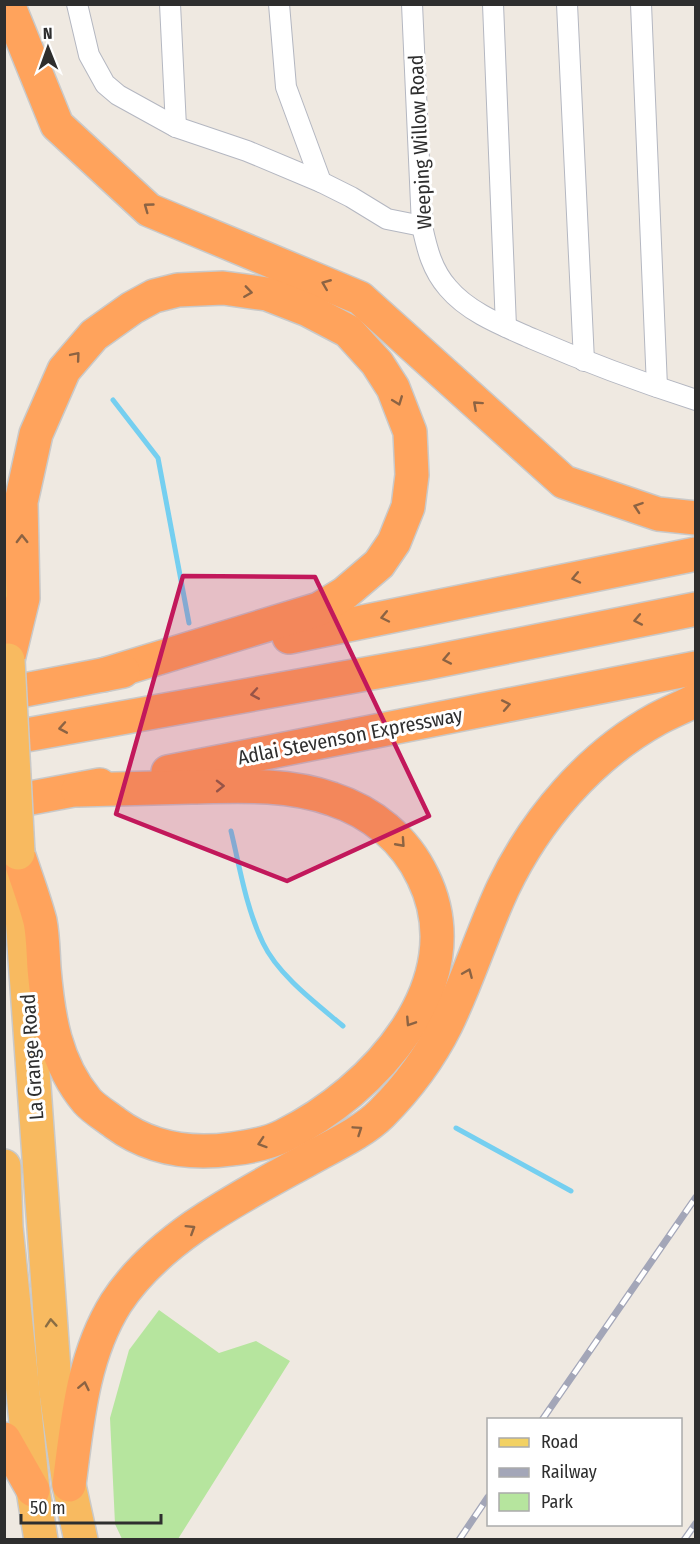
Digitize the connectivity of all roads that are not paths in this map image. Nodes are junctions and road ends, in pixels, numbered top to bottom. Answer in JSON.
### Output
{"nodes":[{"id":1,"x":8,"y":4,"type":"edge"},
{"id":2,"x":77,"y":4,"type":"edge"},
{"id":3,"x":170,"y":4,"type":"edge"},
{"id":4,"x":279,"y":4,"type":"edge"},
{"id":5,"x":412,"y":4,"type":"edge"},
{"id":6,"x":493,"y":4,"type":"edge"},
{"id":7,"x":567,"y":4,"type":"edge"},
{"id":8,"x":641,"y":4,"type":"edge"},
{"id":9,"x":176,"y":127,"type":"junction"},
{"id":10,"x":321,"y":182,"type":"junction"},
{"id":11,"x":422,"y":226,"type":"junction"},
{"id":12,"x":506,"y":327,"type":"junction"},
{"id":13,"x":584,"y":361,"type":"junction"},
{"id":14,"x":657,"y":387,"type":"junction"},
{"id":15,"x":696,"y":400,"type":"edge"},
{"id":16,"x":696,"y":518,"type":"edge"},
{"id":17,"x":696,"y":554,"type":"edge"},
{"id":18,"x":11,"y":590,"type":"edge"},
{"id":19,"x":696,"y":609,"type":"edge"},
{"id":20,"x":696,"y":668,"type":"edge"},
{"id":21,"x":103,"y":675,"type":"junction"},
{"id":22,"x":4,"y":694,"type":"edge"},
{"id":23,"x":696,"y":700,"type":"edge"},
{"id":24,"x":4,"y":739,"type":"edge"},
{"id":25,"x":78,"y":790,"type":"junction"},
{"id":26,"x":4,"y":802,"type":"edge"},
{"id":27,"x":31,"y":925,"type":"junction"},
{"id":28,"x":4,"y":1166,"type":"edge"},
{"id":29,"x":4,"y":1439,"type":"edge"},
{"id":30,"x":69,"y":1485,"type":"junction"},
{"id":31,"x":33,"y":1490,"type":"junction"},
{"id":32,"x":41,"y":1539,"type":"edge"},
{"id":33,"x":81,"y":1539,"type":"edge"}],
"edges":[{"from":16,"to":1,"type":"highway","one_way":true},
{"from":2,"to":9,"type":"street"},
{"from":3,"to":9,"type":"street"},
{"from":4,"to":10,"type":"street"},
{"from":5,"to":11,"type":"street","name":"Weeping Willow Road"},
{"from":6,"to":12,"type":"street"},
{"from":7,"to":13,"type":"street"},
{"from":8,"to":14,"type":"street"},
{"from":9,"to":10,"type":"street"},
{"from":10,"to":11,"type":"street"},
{"from":11,"to":12,"type":"street","name":"Weeping Willow Road"},
{"from":12,"to":13,"type":"street","name":"Weeping Willow Road"},
{"from":13,"to":14,"type":"street","name":"Weeping Willow Road"},
{"from":14,"to":15,"type":"street","name":"Weeping Willow Road"},
{"from":17,"to":21,"type":"highway","one_way":true},
{"from":18,"to":21,"type":"highway","one_way":true},
{"from":18,"to":27,"type":"highway","bridge":true},
{"from":19,"to":24,"type":"highway","one_way":true},
{"from":25,"to":20,"type":"highway","name":"Adlai Stevenson Expressway","one_way":true},
{"from":21,"to":22,"type":"highway"},
{"from":30,"to":23,"type":"highway","one_way":true},
{"from":25,"to":26,"type":"highway","name":"Adlai Stevenson Expressway"},
{"from":25,"to":27,"type":"highway","one_way":true},
{"from":30,"to":27,"type":"highway","name":"La Grange Road","one_way":true},
{"from":28,"to":31,"type":"highway"},
{"from":29,"to":31,"type":"highway"},
{"from":30,"to":33,"type":"highway","name":"La Grange Road"},
{"from":31,"to":32,"type":"highway"}]}
